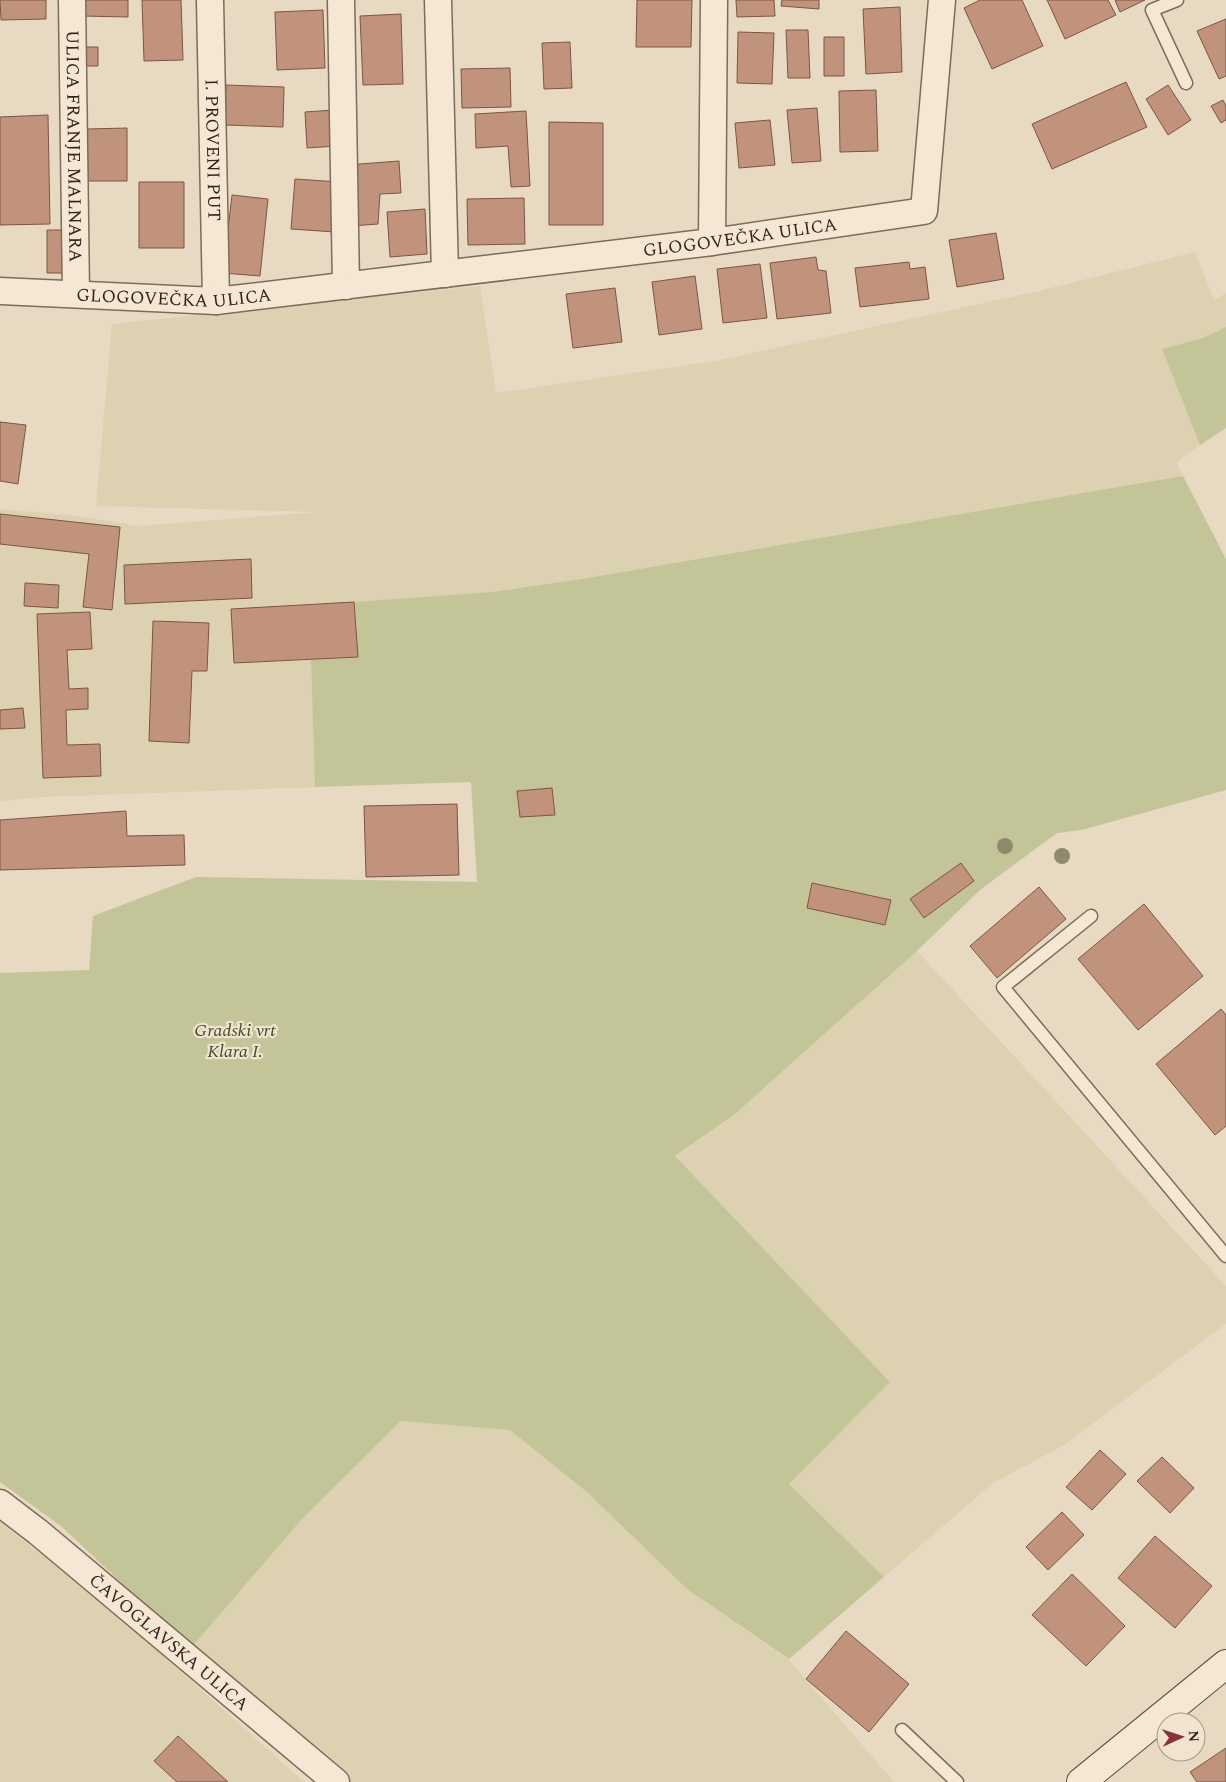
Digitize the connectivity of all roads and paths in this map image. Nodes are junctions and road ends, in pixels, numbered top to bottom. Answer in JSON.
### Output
{"nodes":[{"id":1,"x":72,"y":0,"type":"edge"},
{"id":2,"x":210,"y":0,"type":"edge"},
{"id":3,"x":341,"y":0,"type":"edge"},
{"id":4,"x":438,"y":0,"type":"edge"},
{"id":5,"x":714,"y":0,"type":"edge"},
{"id":6,"x":942,"y":0,"type":"edge"},
{"id":7,"x":1177,"y":0,"type":"edge"},
{"id":8,"x":1186,"y":83,"type":"dead end"},
{"id":9,"x":712,"y":242,"type":"junction"},
{"id":10,"x":446,"y":274,"type":"junction"},
{"id":11,"x":346,"y":286,"type":"junction"},
{"id":12,"x":0,"y":291,"type":"edge"},
{"id":13,"x":76,"y":294,"type":"junction"},
{"id":14,"x":216,"y":301,"type":"junction"},
{"id":15,"x":1092,"y":916,"type":"dead end"},
{"id":16,"x":1226,"y":1256,"type":"edge"},
{"id":17,"x":0,"y":1503,"type":"edge"},
{"id":18,"x":1226,"y":1664,"type":"edge"},
{"id":19,"x":902,"y":1730,"type":"dead end"},
{"id":20,"x":336,"y":1782,"type":"edge"},
{"id":21,"x":957,"y":1782,"type":"edge"},
{"id":22,"x":1081,"y":1782,"type":"edge"}],
"edges":[{"from":1,"to":13,"type":"street","name":"ULICA FRANJE MALNARA"},
{"from":2,"to":14,"type":"street","name":"I. PROVENI PUT"},
{"from":3,"to":11,"type":"street"},
{"from":4,"to":10,"type":"street"},
{"from":5,"to":9,"type":"street"},
{"from":6,"to":9,"type":"street","name":"GLOGOVEČKA ULICA"},
{"from":7,"to":8,"type":"lane"},
{"from":9,"to":10,"type":"street","name":"GLOGOVEČKA ULICA"},
{"from":10,"to":11,"type":"street","name":"GLOGOVEČKA ULICA"},
{"from":11,"to":14,"type":"street","name":"GLOGOVEČKA ULICA"},
{"from":12,"to":13,"type":"street","name":"GLOGOVEČKA ULICA"},
{"from":13,"to":14,"type":"street","name":"GLOGOVEČKA ULICA"},
{"from":15,"to":16,"type":"lane"},
{"from":17,"to":20,"type":"street","name":"ČAVOGLAVSKA ULICA"},
{"from":18,"to":22,"type":"street"},
{"from":19,"to":21,"type":"lane"}]}
